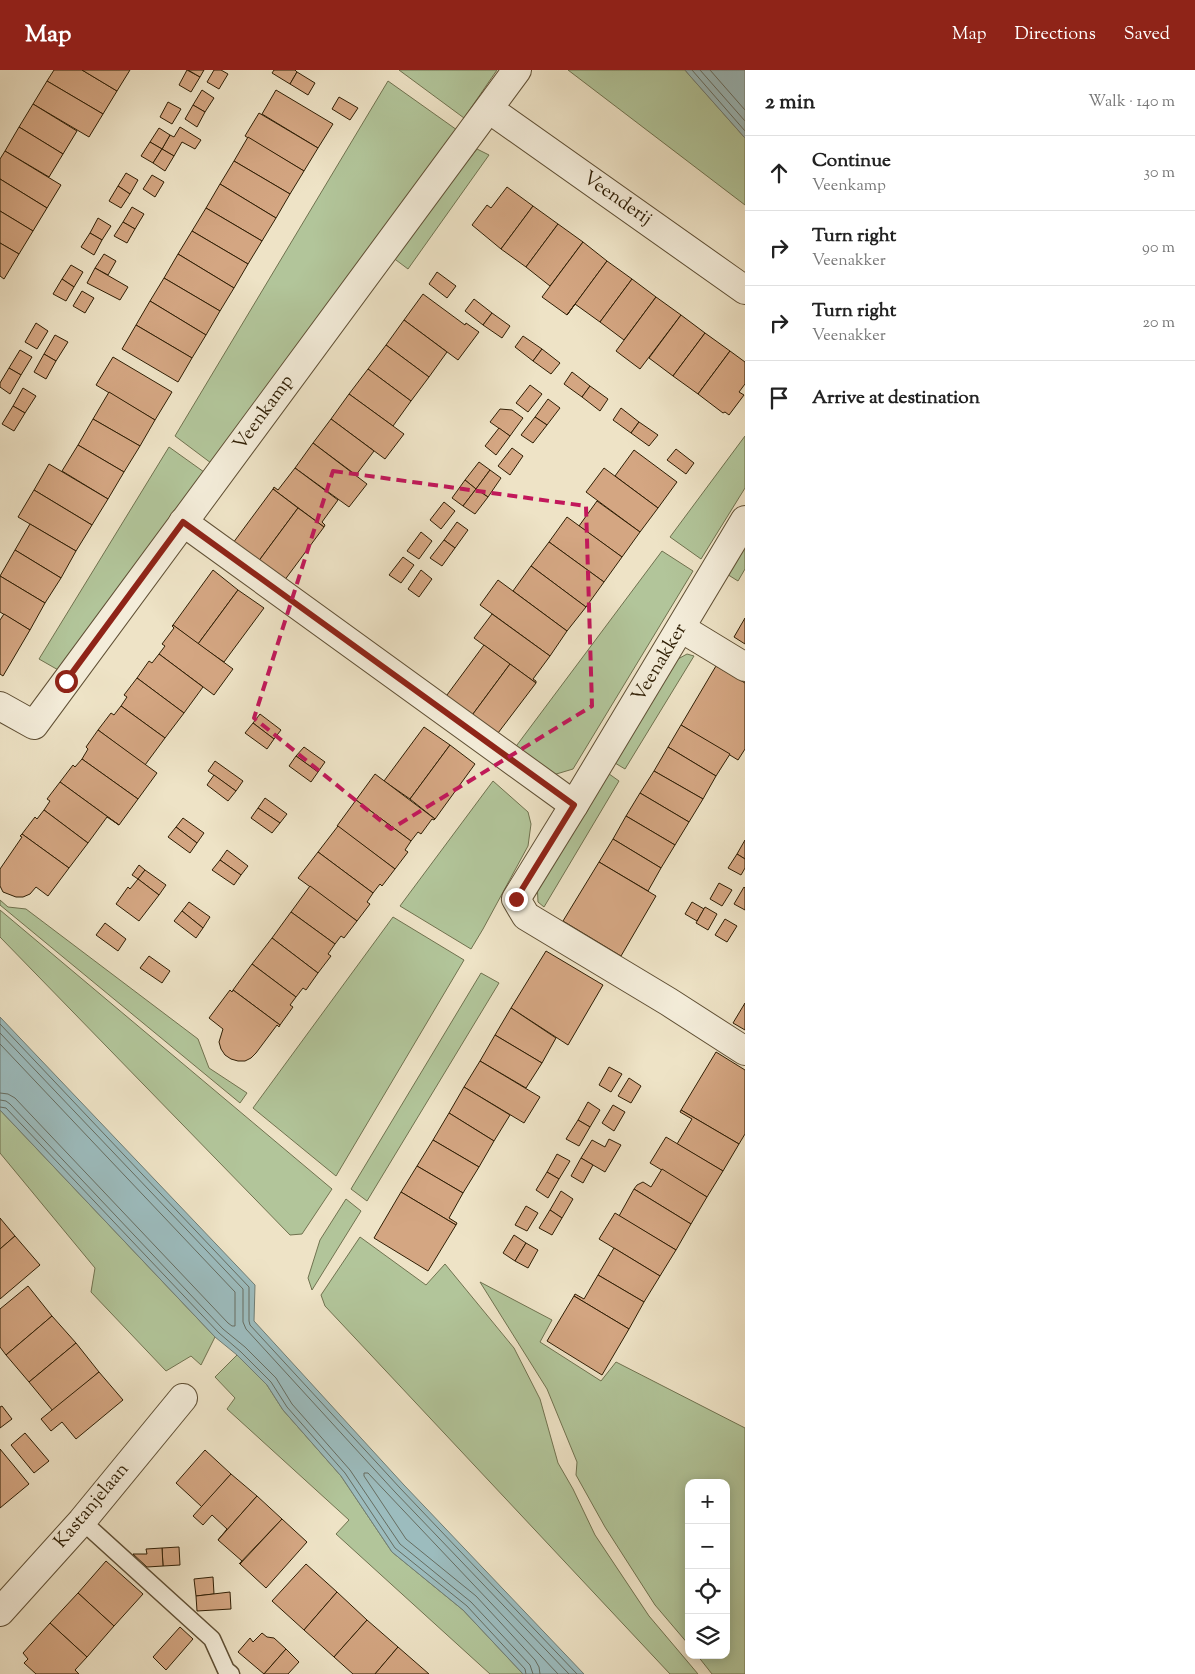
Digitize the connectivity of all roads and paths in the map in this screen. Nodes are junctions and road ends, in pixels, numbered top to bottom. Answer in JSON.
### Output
{"nodes":[{"id":1,"x":517,"y":70,"type":"edge"},
{"id":2,"x":489,"y":109,"type":"junction"},
{"id":3,"x":745,"y":290,"type":"edge"},
{"id":4,"x":745,"y":520,"type":"edge"},
{"id":5,"x":183,"y":522,"type":"junction"},
{"id":6,"x":680,"y":628,"type":"junction"},
{"id":7,"x":745,"y":667,"type":"edge"},
{"id":8,"x":0,"y":706,"type":"edge"},
{"id":9,"x":574,"y":805,"type":"junction"},
{"id":10,"x":745,"y":1051,"type":"edge"},
{"id":11,"x":183,"y":1398,"type":"dead end"},
{"id":12,"x":82,"y":1521,"type":"junction"},
{"id":13,"x":0,"y":1612,"type":"edge"},
{"id":14,"x":231,"y":1674,"type":"edge"}],
"edges":[{"from":1,"to":2,"type":"street","name":"Veenkamp"},
{"from":2,"to":3,"type":"street","name":"Veenderij"},
{"from":2,"to":5,"type":"street","name":"Veenkamp"},
{"from":4,"to":6,"type":"street","name":"Veenakker"},
{"from":5,"to":8,"type":"street","name":"Veenkamp"},
{"from":5,"to":9,"type":"street"},
{"from":6,"to":7,"type":"street"},
{"from":6,"to":9,"type":"street","name":"Veenakker"},
{"from":9,"to":10,"type":"street","name":"Veenakker"},
{"from":11,"to":12,"type":"street","name":"Kastanjelaan"},
{"from":12,"to":13,"type":"street","name":"Kastanjelaan"},
{"from":12,"to":14,"type":"lane"}]}
